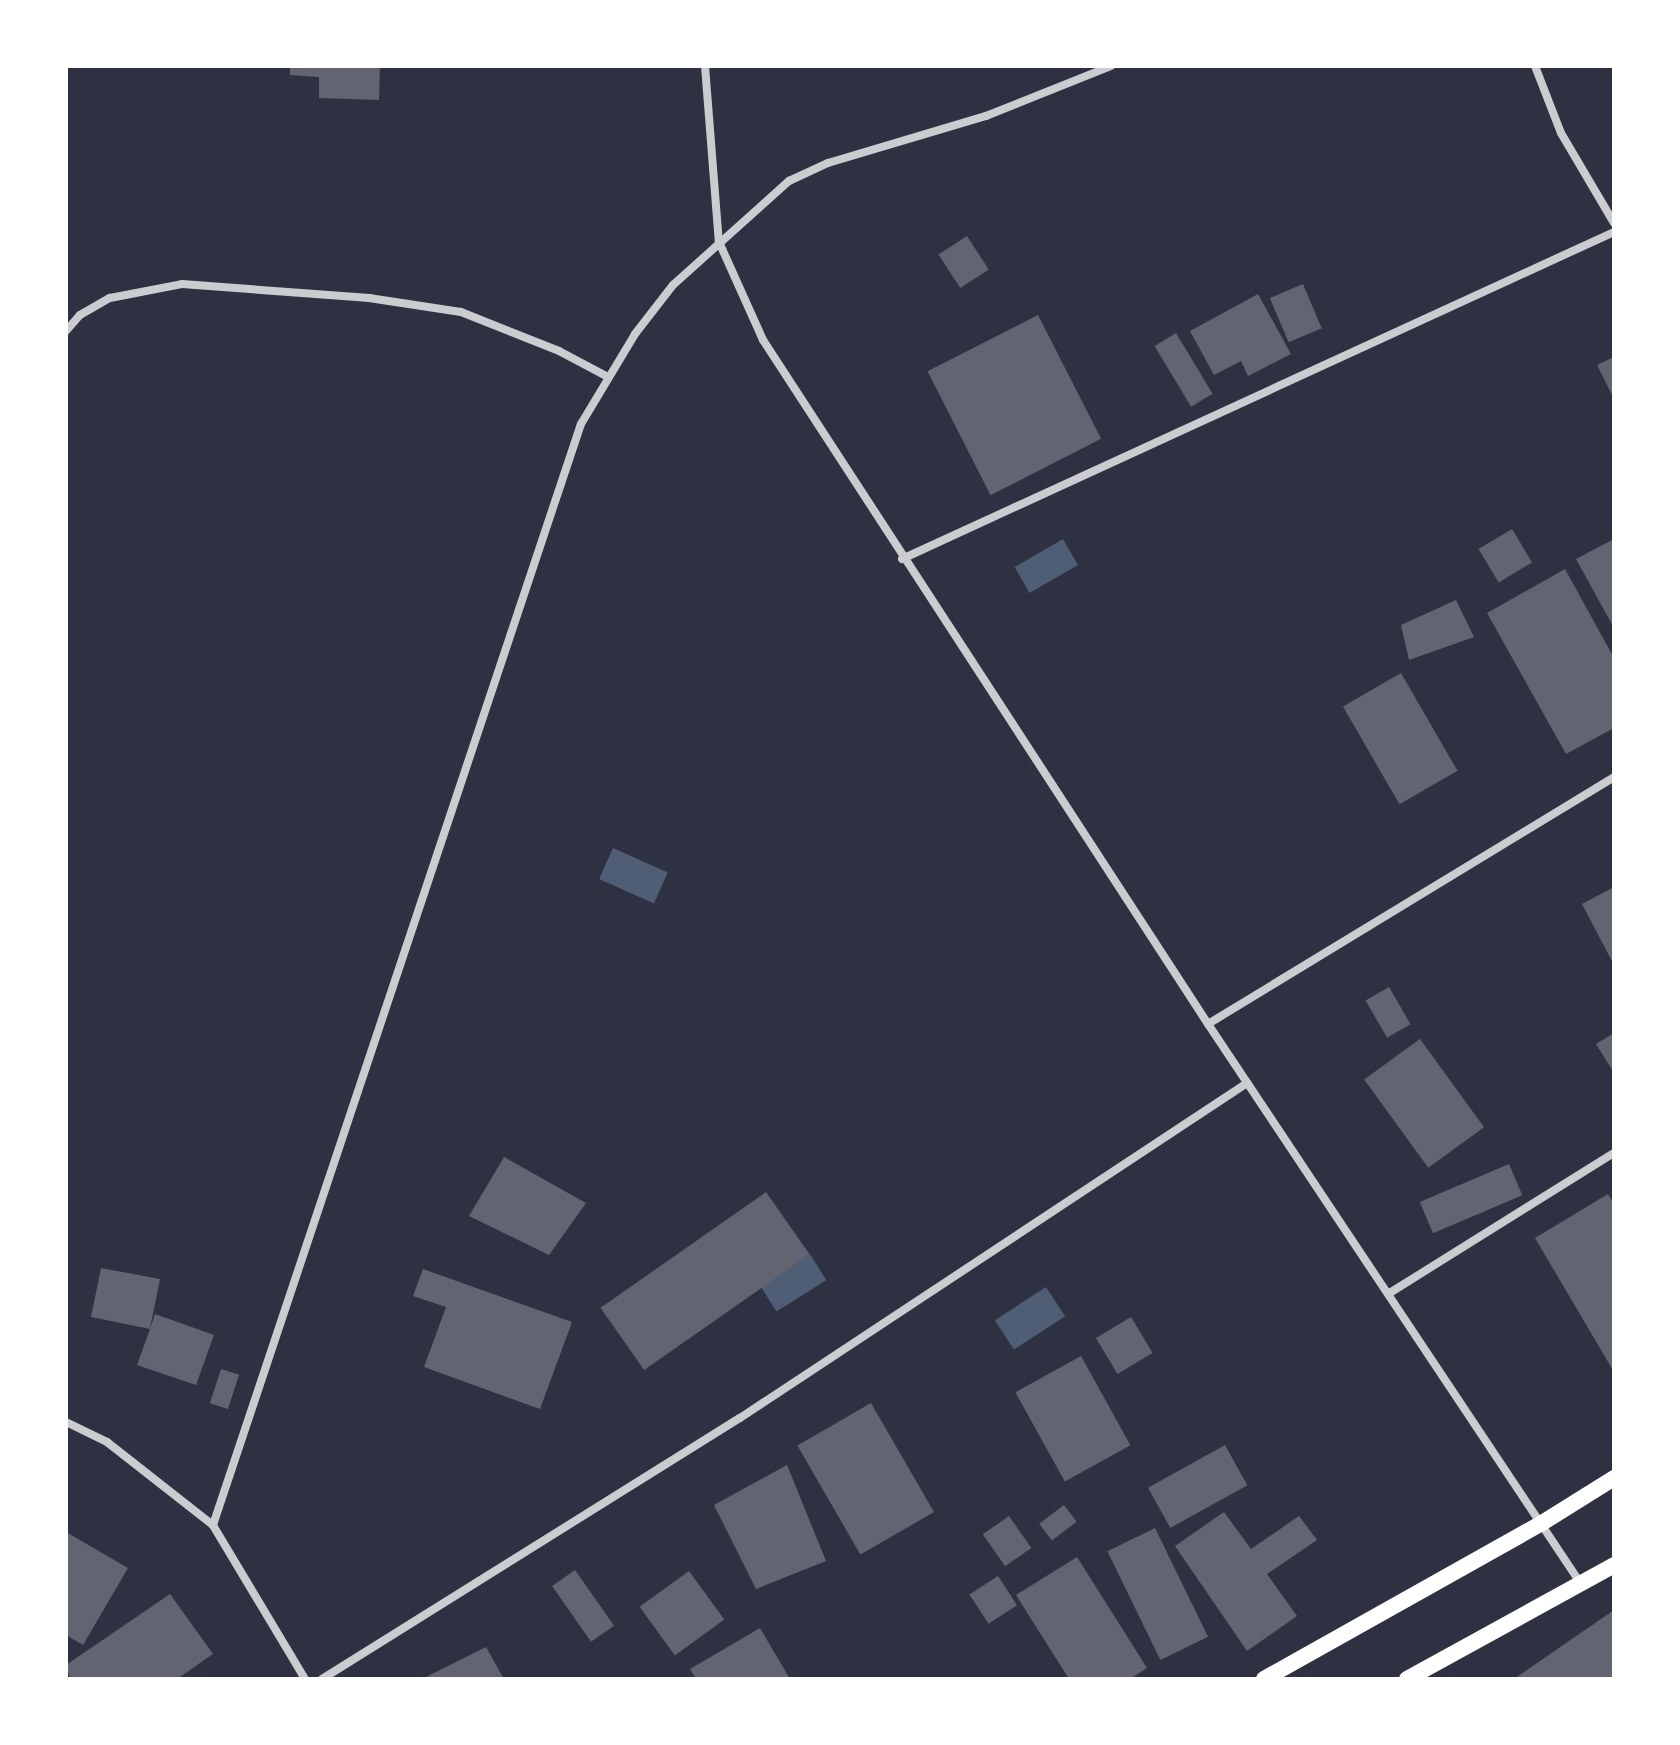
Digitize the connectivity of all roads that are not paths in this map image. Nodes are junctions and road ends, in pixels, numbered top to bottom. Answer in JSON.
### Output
{"nodes":[{"id":1,"x":705,"y":66,"type":"edge"},
{"id":2,"x":1111,"y":66,"type":"edge"},
{"id":3,"x":1535,"y":66,"type":"edge"},
{"id":4,"x":1614,"y":223,"type":"edge"},
{"id":5,"x":1614,"y":232,"type":"edge"},
{"id":6,"x":719,"y":242,"type":"junction"},
{"id":7,"x":66,"y":331,"type":"edge"},
{"id":8,"x":608,"y":377,"type":"junction"},
{"id":9,"x":902,"y":559,"type":"junction"},
{"id":10,"x":1614,"y":777,"type":"edge"},
{"id":11,"x":1208,"y":1024,"type":"junction"},
{"id":12,"x":1247,"y":1083,"type":"junction"},
{"id":13,"x":1614,"y":1153,"type":"edge"},
{"id":14,"x":1388,"y":1294,"type":"junction"},
{"id":15,"x":66,"y":1422,"type":"edge"},
{"id":16,"x":1614,"y":1478,"type":"edge"},
{"id":17,"x":1542,"y":1523,"type":"junction"},
{"id":18,"x":213,"y":1525,"type":"junction"},
{"id":19,"x":1614,"y":1565,"type":"edge"},
{"id":20,"x":1582,"y":1585,"type":"junction"},
{"id":21,"x":305,"y":1679,"type":"edge"},
{"id":22,"x":322,"y":1679,"type":"edge"},
{"id":23,"x":1264,"y":1679,"type":"edge"},
{"id":24,"x":1407,"y":1679,"type":"edge"}],
"edges":[{"from":1,"to":6,"type":"street"},
{"from":2,"to":6,"type":"street"},
{"from":3,"to":4,"type":"street"},
{"from":5,"to":9,"type":"street"},
{"from":6,"to":8,"type":"street"},
{"from":6,"to":9,"type":"street"},
{"from":7,"to":8,"type":"street"},
{"from":8,"to":18,"type":"street"},
{"from":9,"to":11,"type":"street"},
{"from":10,"to":11,"type":"street"},
{"from":11,"to":12,"type":"street"},
{"from":12,"to":14,"type":"street"},
{"from":12,"to":22,"type":"street"},
{"from":13,"to":14,"type":"street"},
{"from":14,"to":17,"type":"street"},
{"from":15,"to":18,"type":"street"},
{"from":16,"to":17,"type":"main road"},
{"from":17,"to":20,"type":"street"},
{"from":17,"to":23,"type":"main road"},
{"from":18,"to":21,"type":"street"},
{"from":19,"to":20,"type":"main road"},
{"from":20,"to":24,"type":"main road"}]}
